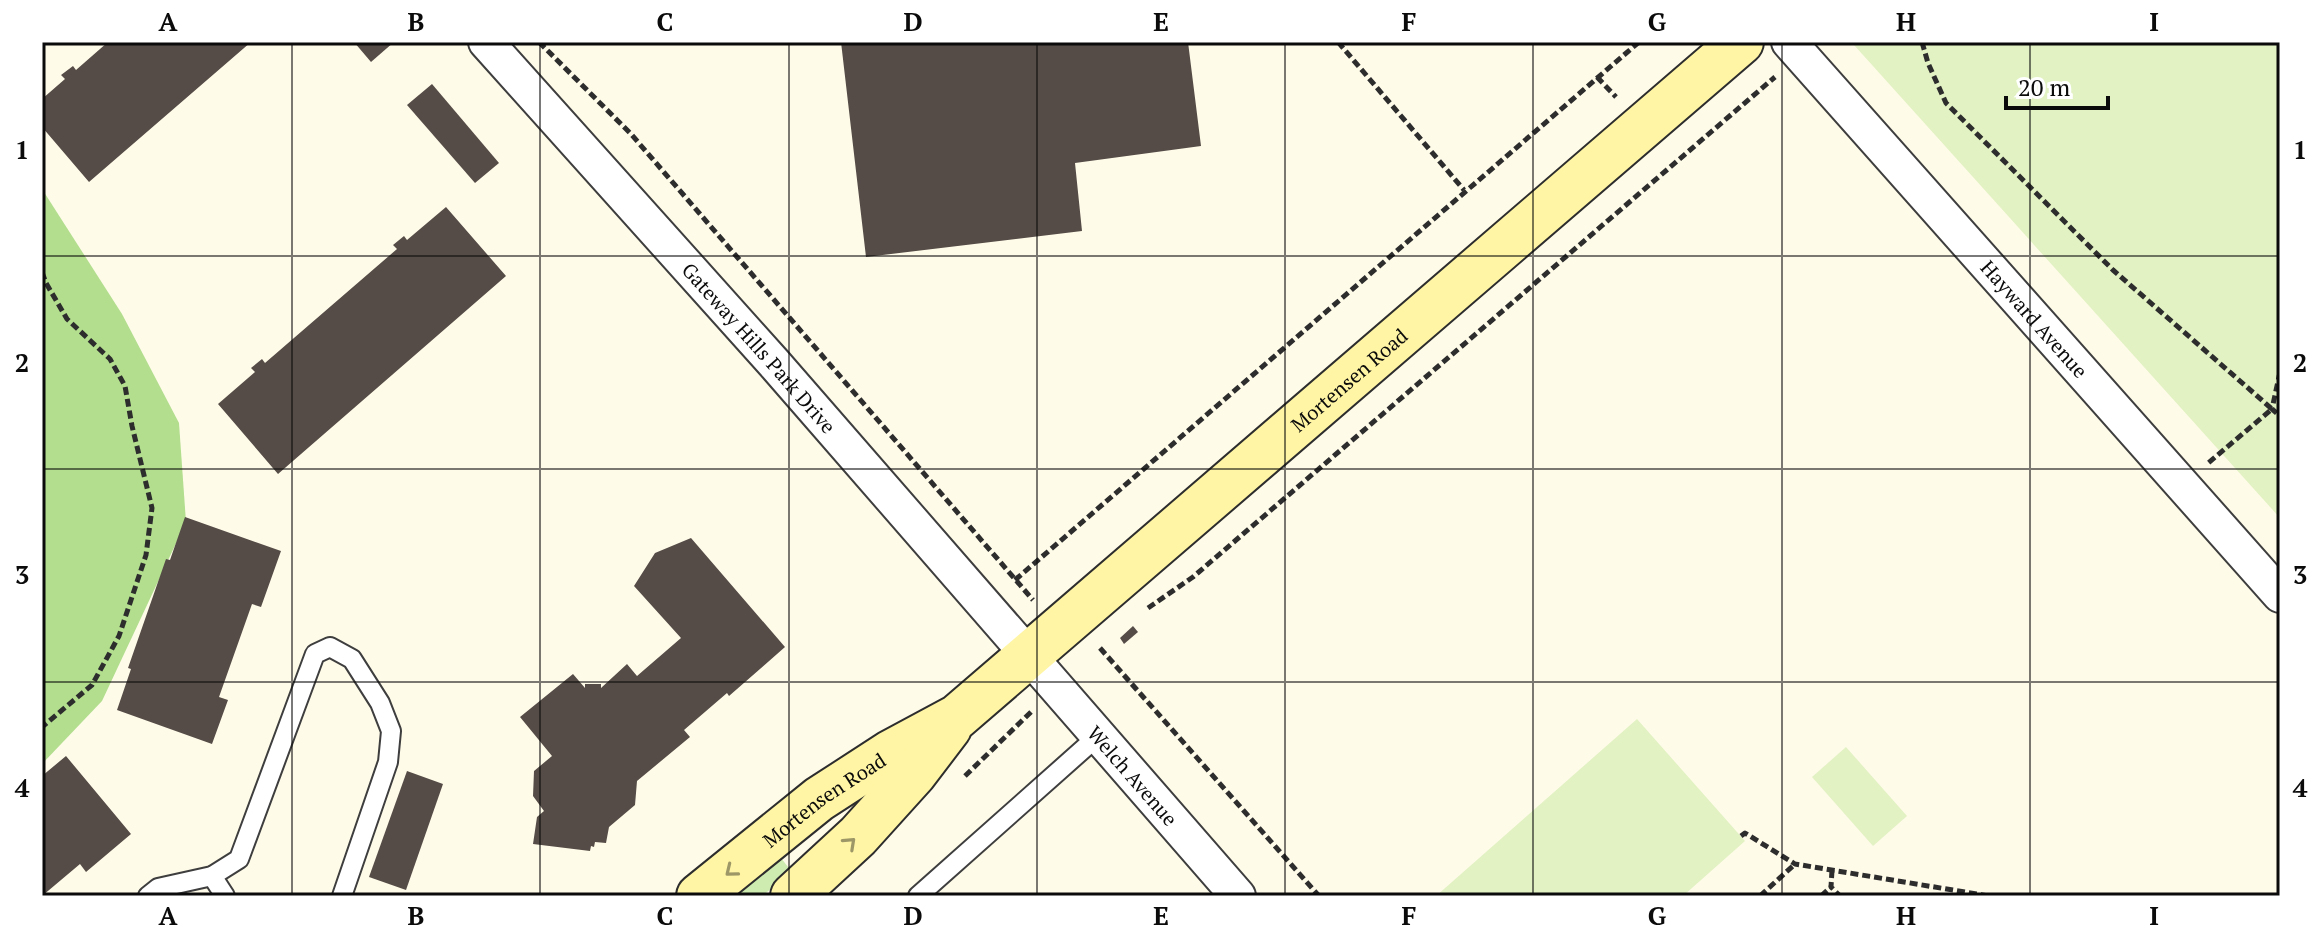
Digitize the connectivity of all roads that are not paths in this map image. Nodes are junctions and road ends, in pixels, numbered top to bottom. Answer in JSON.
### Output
{"nodes":[{"id":1,"x":486,"y":42,"type":"edge"},
{"id":2,"x":1741,"y":42,"type":"edge"},
{"id":3,"x":1785,"y":57,"type":"edge"},
{"id":4,"x":2280,"y":595,"type":"edge"},
{"id":5,"x":1028,"y":656,"type":"junction"},
{"id":6,"x":957,"y":717,"type":"junction"},
{"id":7,"x":1098,"y":736,"type":"junction"},
{"id":8,"x":212,"y":876,"type":"junction"},
{"id":9,"x":148,"y":896,"type":"edge"},
{"id":10,"x":226,"y":896,"type":"edge"},
{"id":11,"x":342,"y":896,"type":"edge"},
{"id":12,"x":699,"y":896,"type":"edge"},
{"id":13,"x":793,"y":896,"type":"edge"},
{"id":14,"x":918,"y":896,"type":"edge"},
{"id":15,"x":1238,"y":896,"type":"edge"}],
"edges":[{"from":1,"to":5,"type":"street","name":"Gateway Hills Park Drive"},
{"from":2,"to":5,"type":"street","name":"Mortensen Road"},
{"from":3,"to":4,"type":"street","name":"Hayward Avenue"},
{"from":5,"to":6,"type":"street","name":"Mortensen Road"},
{"from":5,"to":7,"type":"street","name":"Welch Avenue"},
{"from":6,"to":12,"type":"street","name":"Mortensen Road","one_way":true},
{"from":13,"to":6,"type":"street","name":"Mortensen Road","one_way":true},
{"from":7,"to":14,"type":"lane"},
{"from":7,"to":15,"type":"street","name":"Welch Avenue"},
{"from":8,"to":9,"type":"lane"},
{"from":8,"to":10,"type":"lane"},
{"from":8,"to":11,"type":"lane"}]}
